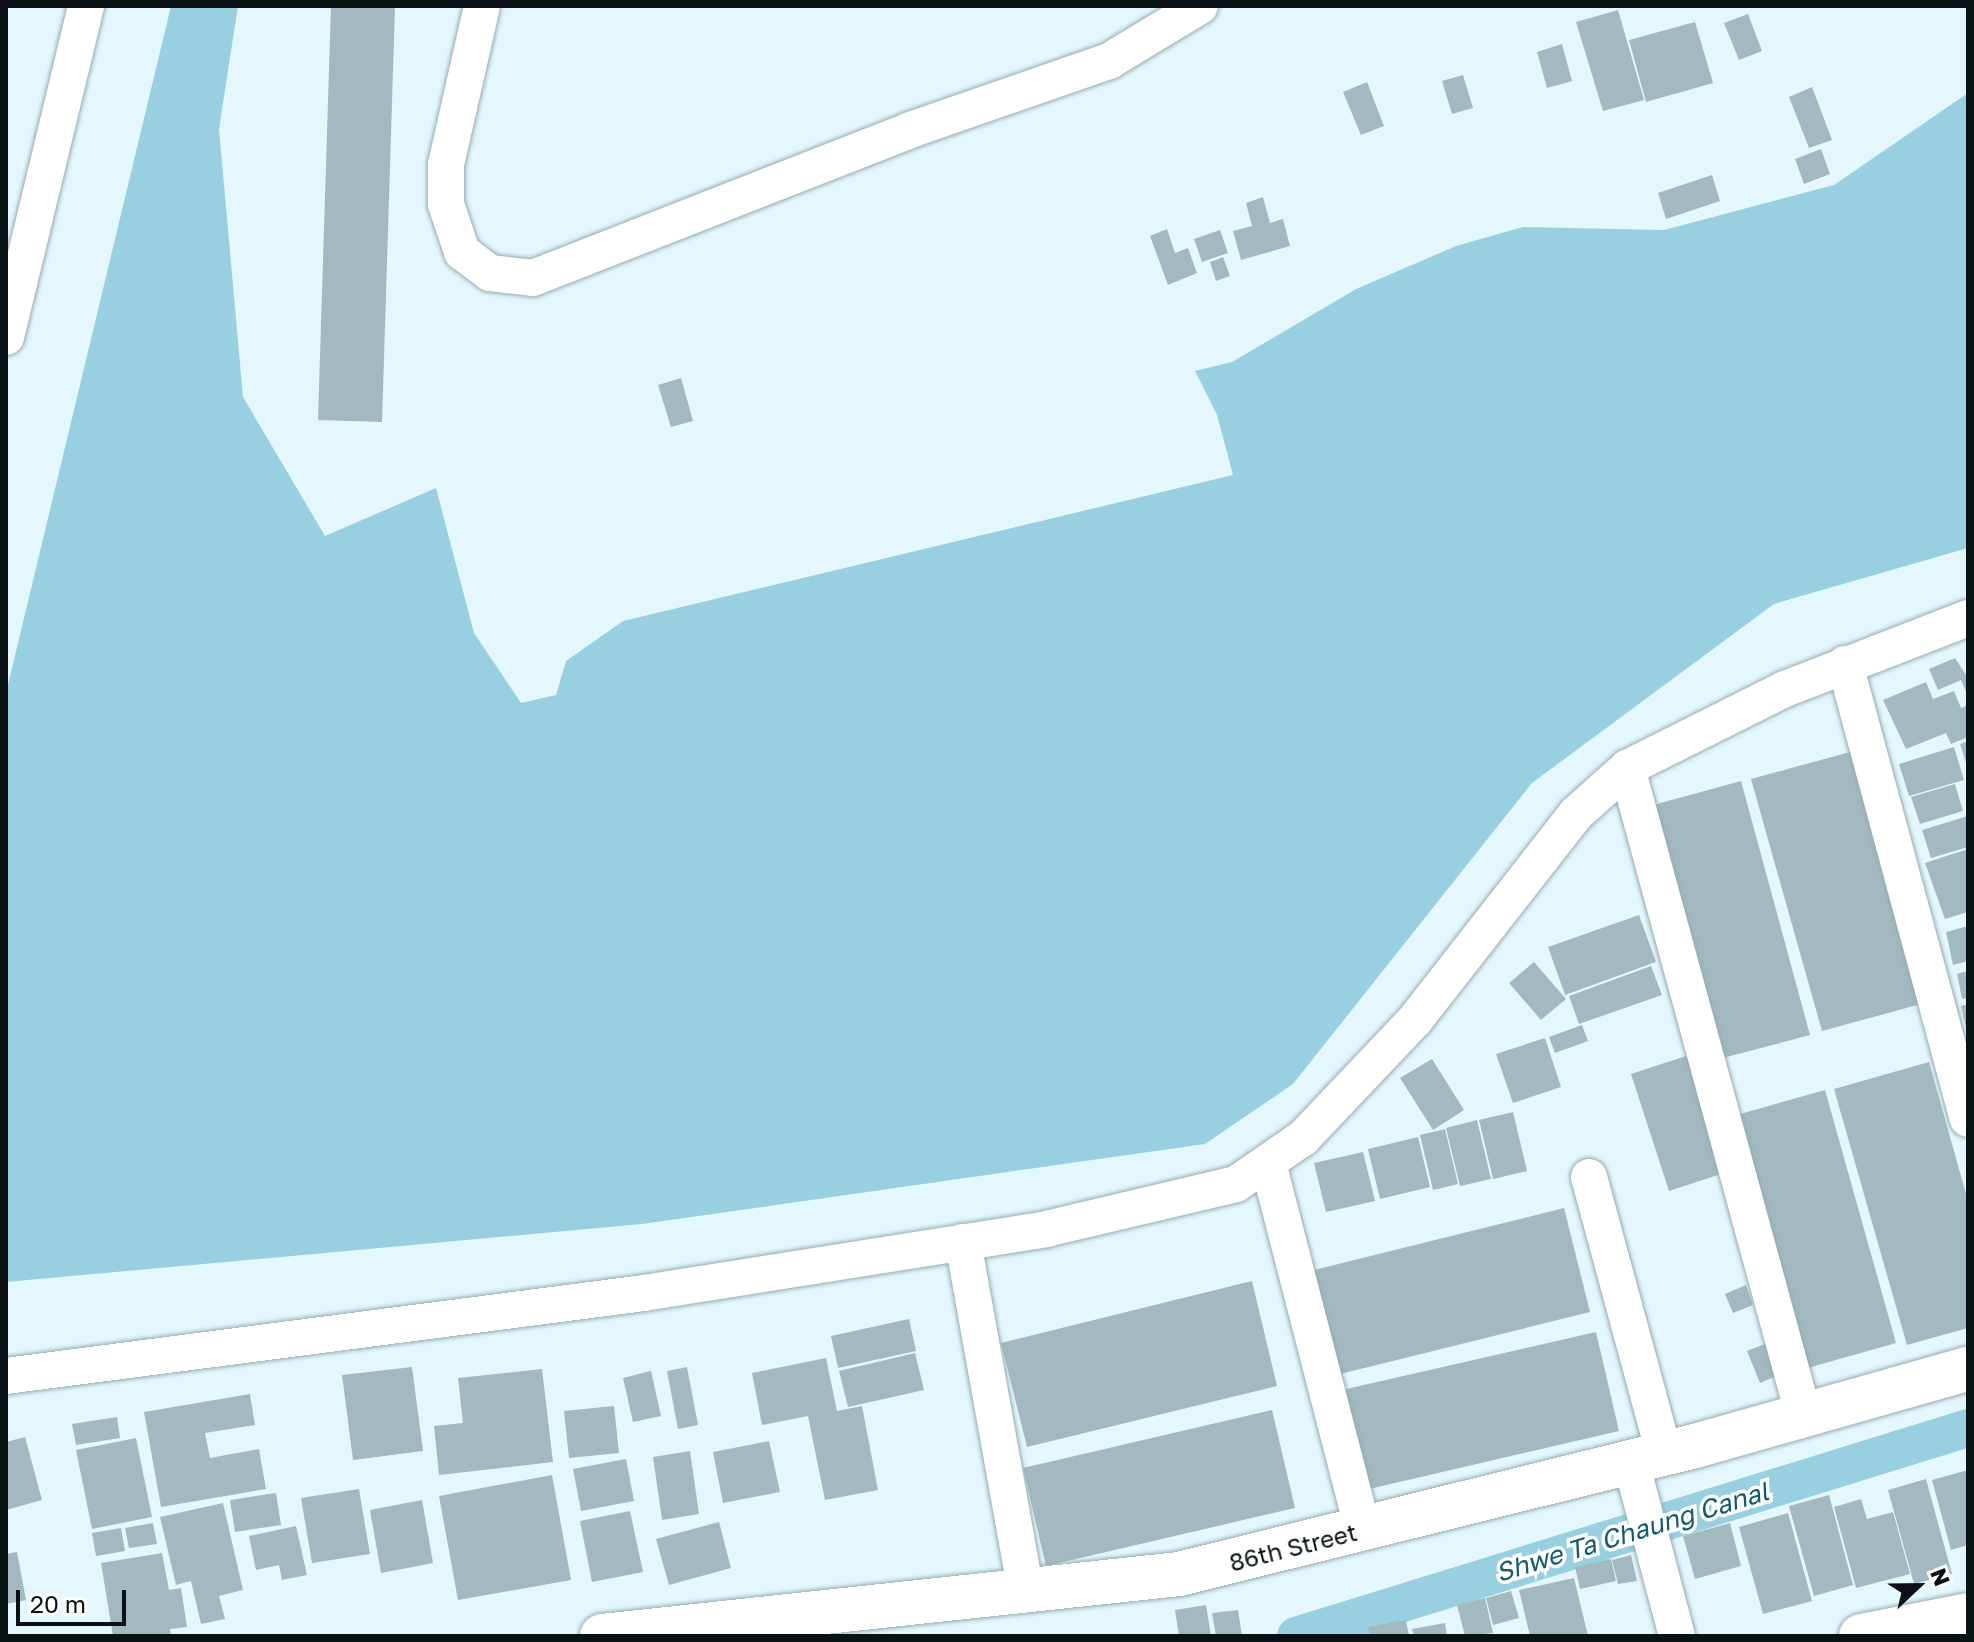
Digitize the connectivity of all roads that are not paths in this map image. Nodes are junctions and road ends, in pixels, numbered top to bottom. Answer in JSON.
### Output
{"nodes":[{"id":1,"x":86,"y":6,"type":"edge"},
{"id":2,"x":482,"y":6,"type":"edge"},
{"id":3,"x":1200,"y":6,"type":"edge"},
{"id":4,"x":7,"y":330,"type":"edge"},
{"id":5,"x":1968,"y":618,"type":"edge"},
{"id":6,"x":1845,"y":664,"type":"junction"},
{"id":7,"x":1627,"y":768,"type":"junction"},
{"id":8,"x":1968,"y":1119,"type":"edge"},
{"id":9,"x":1268,"y":1163,"type":"junction"},
{"id":10,"x":1589,"y":1177,"type":"dead end"},
{"id":11,"x":963,"y":1242,"type":"junction"},
{"id":12,"x":1968,"y":1369,"type":"edge"},
{"id":13,"x":6,"y":1376,"type":"edge"},
{"id":14,"x":1804,"y":1417,"type":"junction"},
{"id":15,"x":1646,"y":1472,"type":"junction"},
{"id":16,"x":1363,"y":1530,"type":"junction"},
{"id":17,"x":1026,"y":1592,"type":"junction"},
{"id":18,"x":1968,"y":1615,"type":"edge"},
{"id":19,"x":602,"y":1636,"type":"edge"},
{"id":20,"x":1677,"y":1636,"type":"edge"},
{"id":21,"x":1861,"y":1636,"type":"edge"}],
"edges":[{"from":1,"to":4,"type":"street"},
{"from":2,"to":3,"type":"street"},
{"from":5,"to":6,"type":"street"},
{"from":6,"to":7,"type":"street"},
{"from":6,"to":8,"type":"street"},
{"from":7,"to":9,"type":"street"},
{"from":7,"to":14,"type":"street"},
{"from":9,"to":11,"type":"street"},
{"from":9,"to":16,"type":"street"},
{"from":10,"to":15,"type":"street"},
{"from":11,"to":13,"type":"street"},
{"from":11,"to":17,"type":"street"},
{"from":12,"to":14,"type":"main road","name":"86th Street"},
{"from":14,"to":15,"type":"main road","name":"86th Street"},
{"from":15,"to":16,"type":"main road","name":"86th Street"},
{"from":15,"to":20,"type":"street"},
{"from":16,"to":17,"type":"main road","name":"86th Street"},
{"from":17,"to":19,"type":"main road","name":"86th Street"},
{"from":18,"to":21,"type":"main road"}]}
